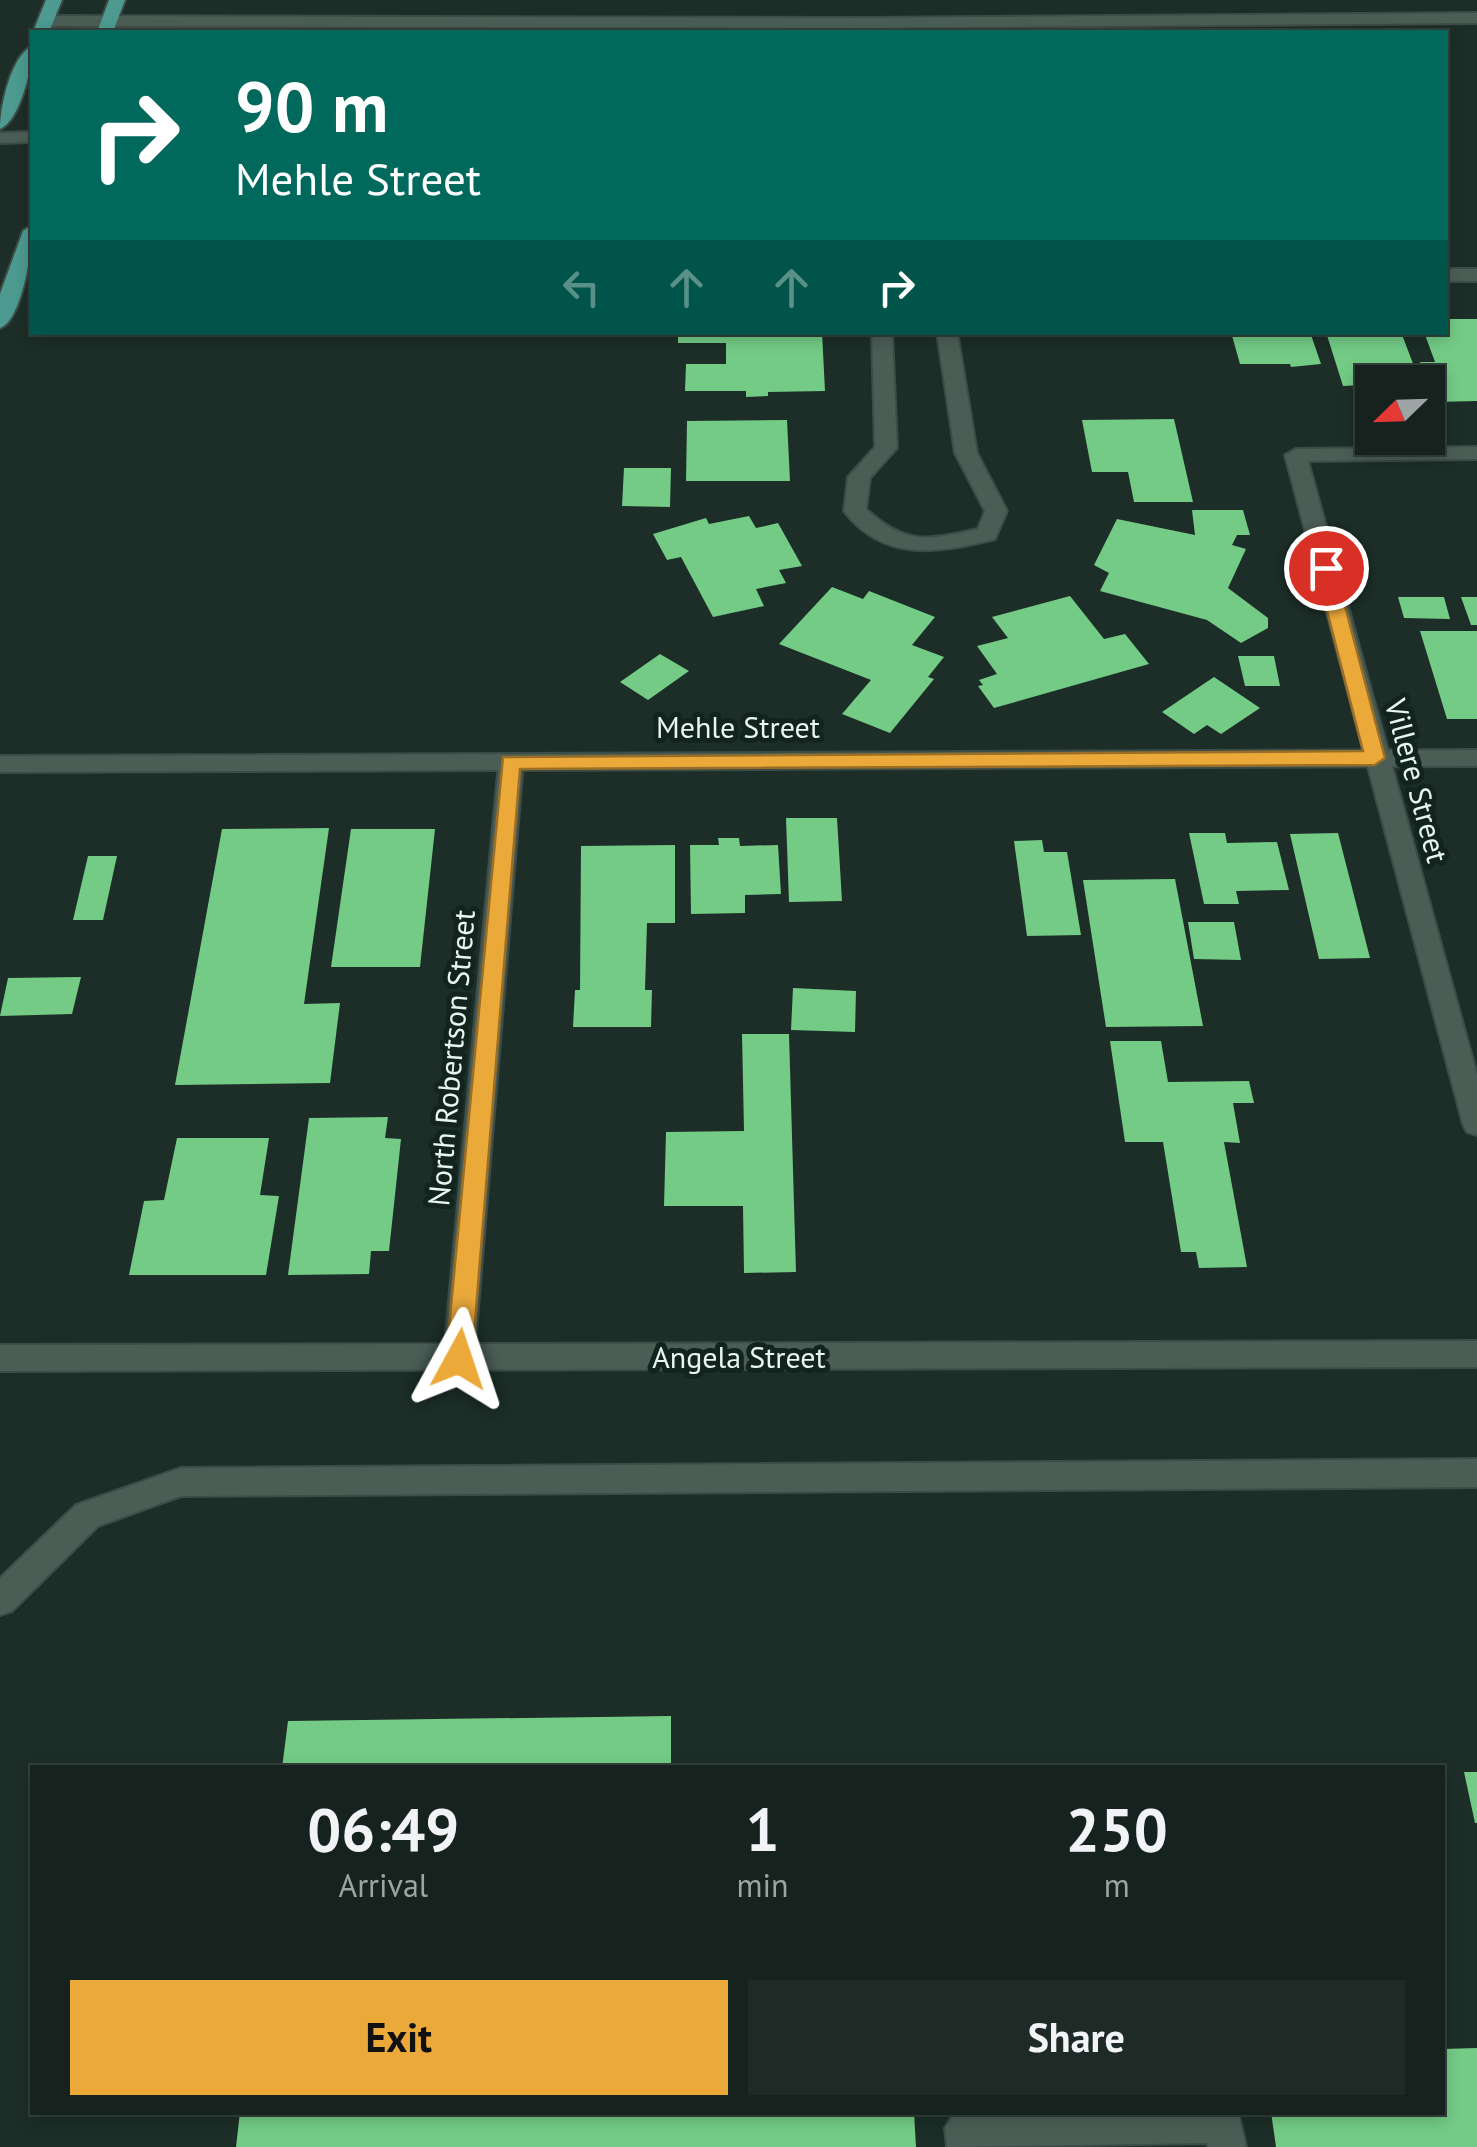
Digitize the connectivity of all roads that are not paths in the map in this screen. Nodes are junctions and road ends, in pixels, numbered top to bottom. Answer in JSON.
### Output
{"nodes":[{"id":1,"x":54,"y":0,"type":"edge"},
{"id":2,"x":117,"y":0,"type":"edge"},
{"id":3,"x":1477,"y":18,"type":"edge"},
{"id":4,"x":43,"y":27,"type":"edge"},
{"id":5,"x":107,"y":27,"type":"edge"},
{"id":6,"x":915,"y":27,"type":"edge"},
{"id":7,"x":865,"y":28,"type":"edge"},
{"id":8,"x":30,"y":56,"type":"edge"},
{"id":9,"x":0,"y":124,"type":"edge"},
{"id":10,"x":30,"y":137,"type":"edge"},
{"id":11,"x":0,"y":138,"type":"edge"},
{"id":12,"x":30,"y":237,"type":"edge"},
{"id":13,"x":1448,"y":275,"type":"edge"},
{"id":14,"x":1477,"y":275,"type":"edge"},
{"id":15,"x":0,"y":322,"type":"edge"},
{"id":16,"x":882,"y":335,"type":"edge"},
{"id":17,"x":947,"y":335,"type":"edge"},
{"id":18,"x":1477,"y":453,"type":"edge"},
{"id":19,"x":1375,"y":758,"type":"junction"},
{"id":20,"x":1477,"y":758,"type":"edge"},
{"id":21,"x":510,"y":762,"type":"junction"},
{"id":22,"x":0,"y":764,"type":"edge"},
{"id":23,"x":1477,"y":1124,"type":"edge"},
{"id":24,"x":1477,"y":1354,"type":"edge"},
{"id":25,"x":0,"y":1358,"type":"edge"},
{"id":26,"x":459,"y":1359,"type":"junction"},
{"id":27,"x":1477,"y":1473,"type":"edge"},
{"id":28,"x":0,"y":1600,"type":"edge"},
{"id":29,"x":966,"y":2147,"type":"edge"},
{"id":30,"x":1228,"y":2147,"type":"edge"}],
"edges":[{"from":1,"to":4,"type":"main road"},
{"from":2,"to":5,"type":"main road"},
{"from":3,"to":6,"type":"street"},
{"from":4,"to":5,"type":"street"},
{"from":5,"to":7,"type":"street"},
{"from":6,"to":7,"type":"street"},
{"from":8,"to":9,"type":"main road"},
{"from":10,"to":11,"type":"street"},
{"from":12,"to":15,"type":"main road"},
{"from":13,"to":14,"type":"street"},
{"from":16,"to":17,"type":"street"},
{"from":18,"to":19,"type":"street","name":"Villere Street"},
{"from":19,"to":20,"type":"street","name":"Mehle Street"},
{"from":19,"to":21,"type":"street","name":"Mehle Street"},
{"from":19,"to":23,"type":"street","name":"Villere Street"},
{"from":21,"to":22,"type":"street","name":"Mehle Street"},
{"from":21,"to":26,"type":"street","name":"North Robertson Street"},
{"from":24,"to":26,"type":"street","name":"Angela Street"},
{"from":25,"to":26,"type":"street","name":"Angela Street"},
{"from":27,"to":28,"type":"street"},
{"from":29,"to":30,"type":"street"}]}
